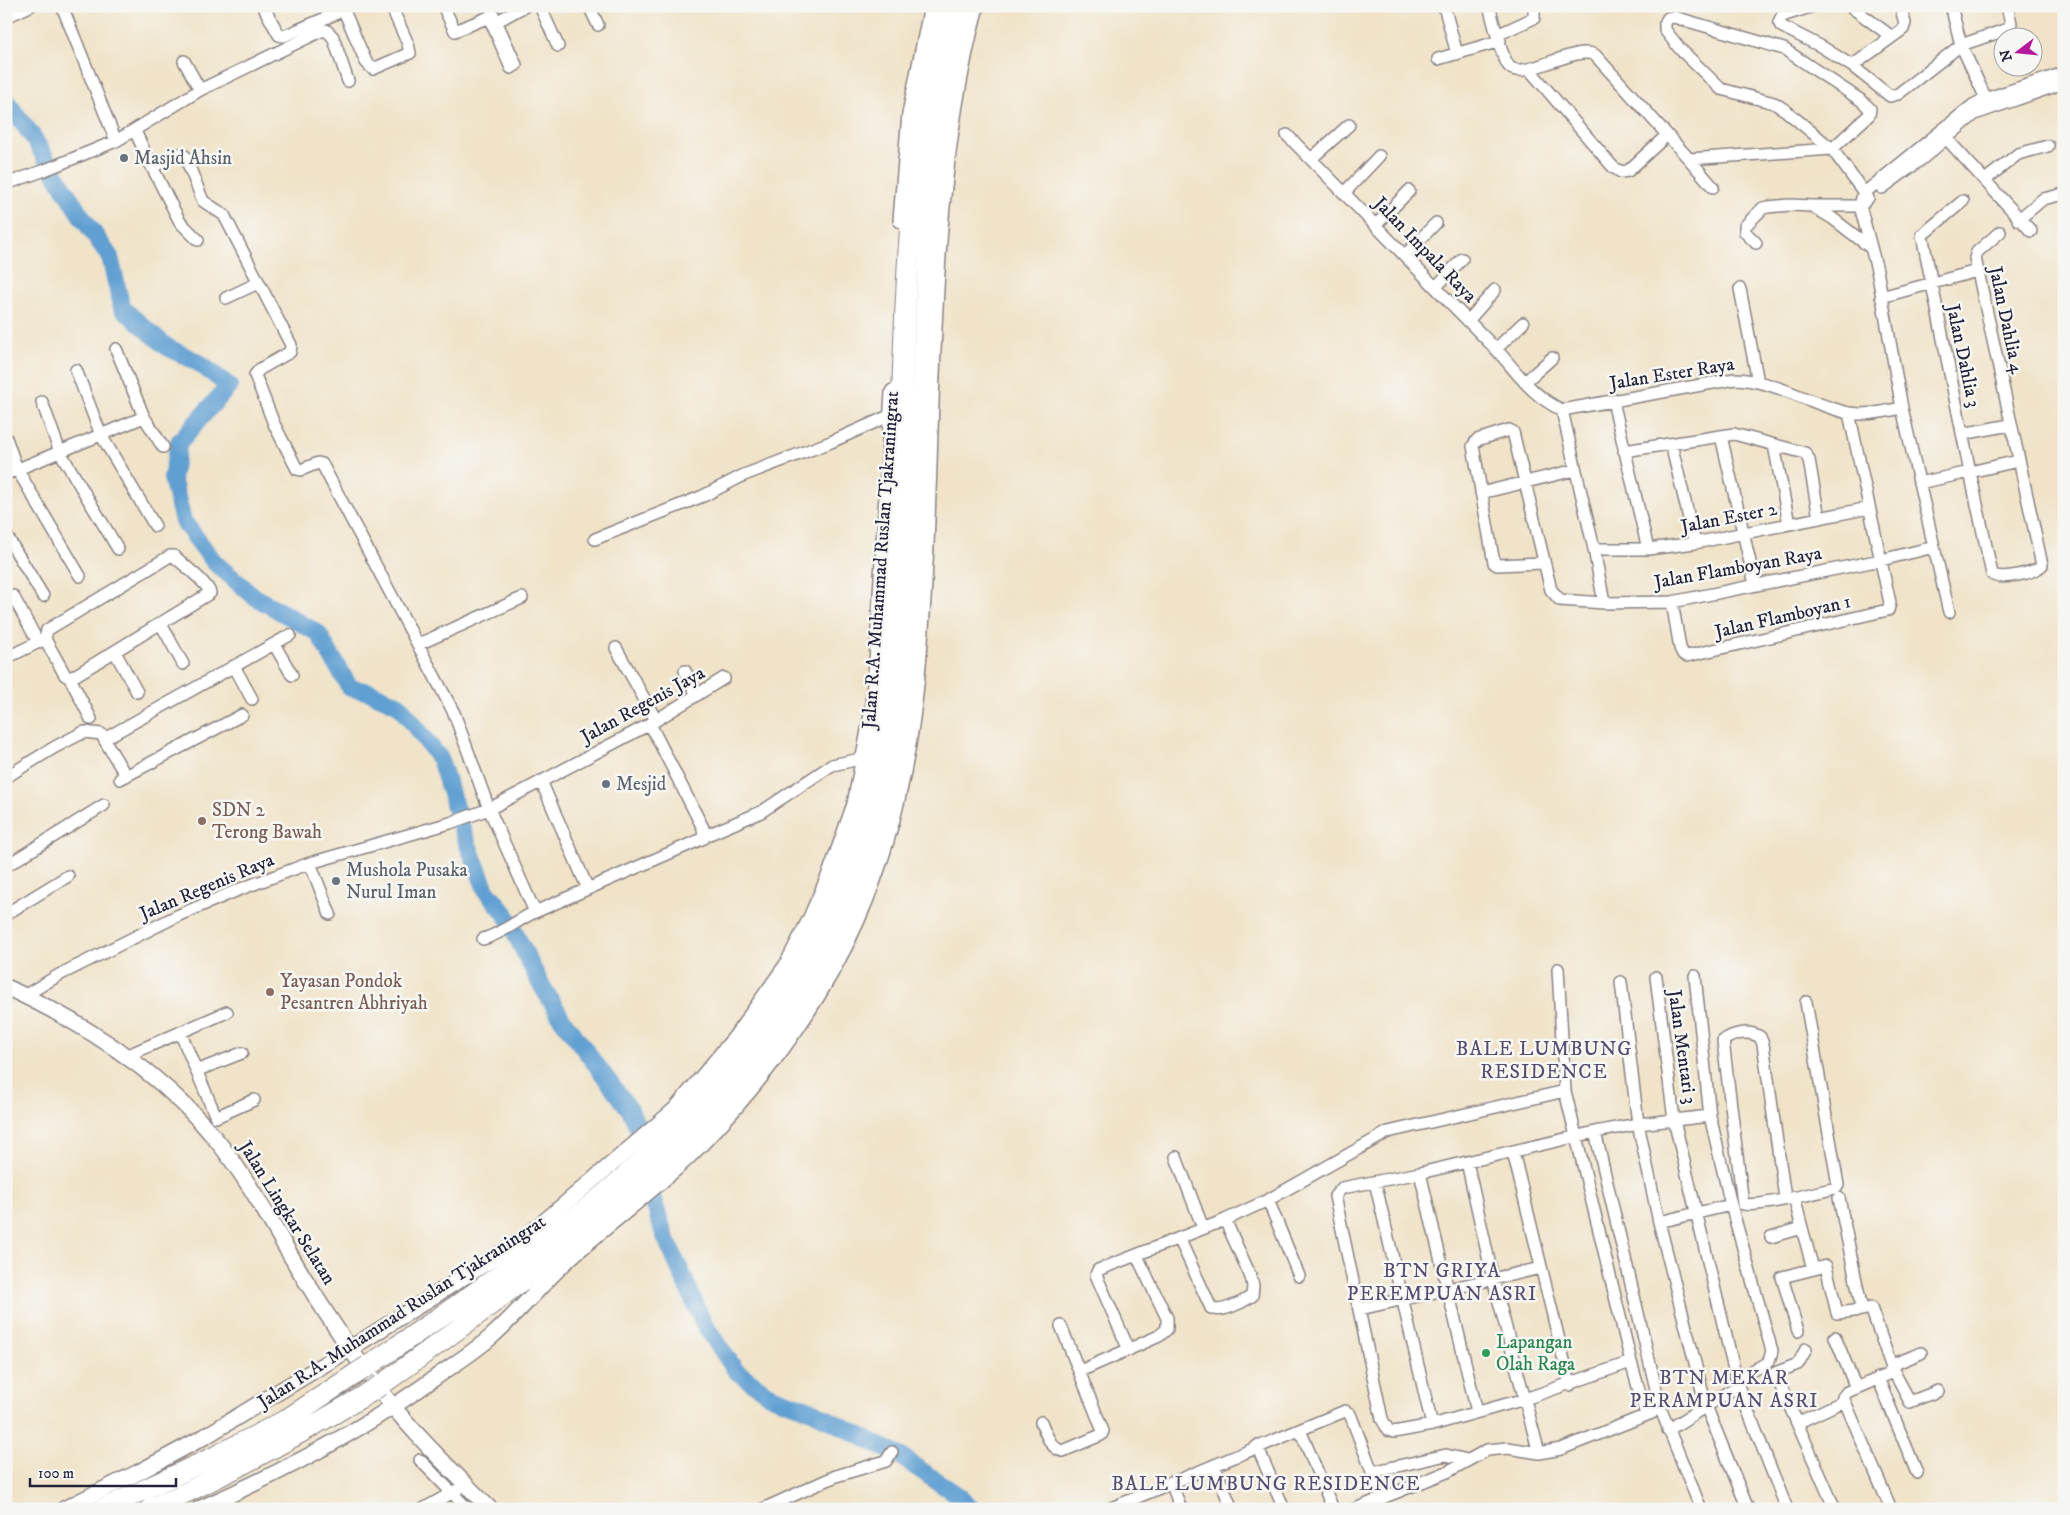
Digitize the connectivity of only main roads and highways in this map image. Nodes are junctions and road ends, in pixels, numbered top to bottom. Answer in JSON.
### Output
{"nodes":[{"id":1,"x":944,"y":6,"type":"edge"},
{"id":2,"x":963,"y":6,"type":"edge"},
{"id":3,"x":643,"y":1173,"type":"junction"},
{"id":4,"x":103,"y":1509,"type":"edge"},
{"id":5,"x":150,"y":1509,"type":"edge"}],
"edges":[{"from":1,"to":3,"type":"highway","name":"Jalan R.A. Muhammad Ruslan Tjakraningrat"},
{"from":2,"to":3,"type":"highway","name":"Jalan R.A. Muhammad Ruslan Tjakraningrat"},
{"from":3,"to":4,"type":"highway","name":"Jalan R.A. Muhammad Ruslan Tjakraningrat"},
{"from":3,"to":5,"type":"highway","name":"Jalan R.A. Muhammad Ruslan Tjakraningrat"}]}
